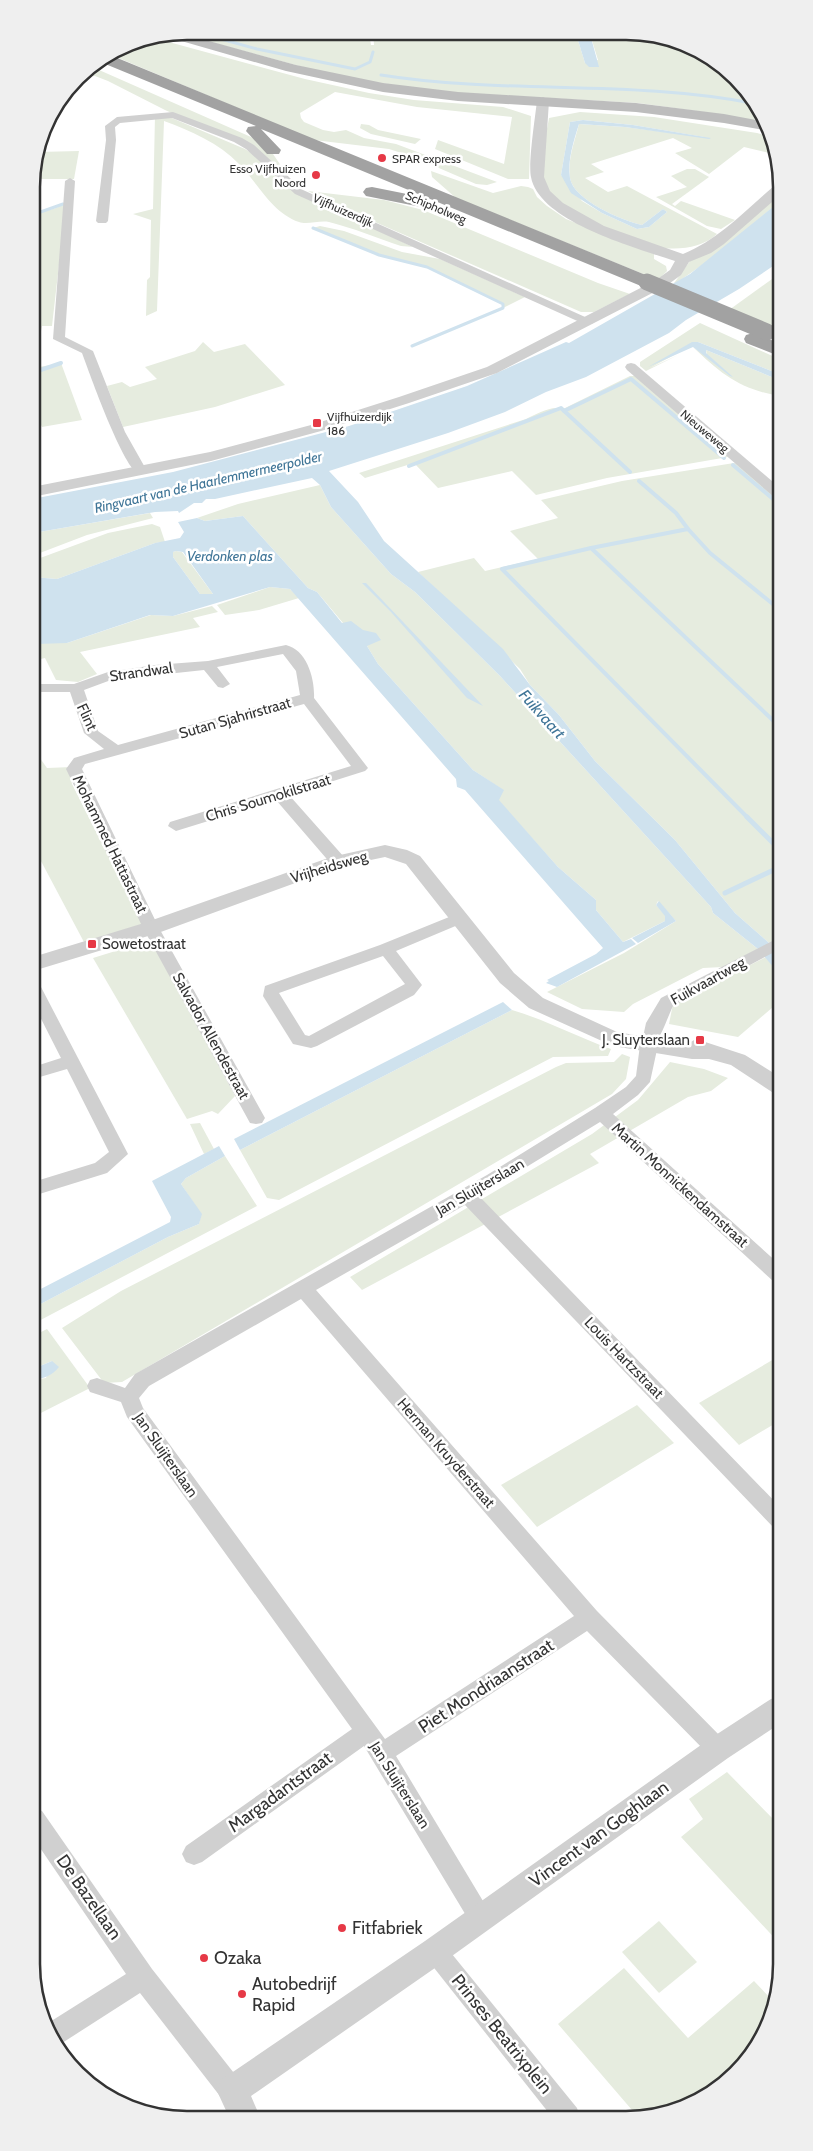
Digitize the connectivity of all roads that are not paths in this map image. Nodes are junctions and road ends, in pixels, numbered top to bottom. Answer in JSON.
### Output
{"nodes":[{"id":1,"x":192,"y":40,"type":"edge"},
{"id":2,"x":111,"y":61,"type":"edge"},
{"id":3,"x":102,"y":67,"type":"edge"},
{"id":4,"x":543,"y":101,"type":"junction"},
{"id":5,"x":759,"y":125,"type":"edge"},
{"id":6,"x":277,"y":129,"type":"junction"},
{"id":7,"x":254,"y":131,"type":"junction"},
{"id":8,"x":350,"y":146,"type":"dead end"},
{"id":9,"x":273,"y":150,"type":"dead end"},
{"id":10,"x":70,"y":181,"type":"dead end"},
{"id":11,"x":432,"y":182,"type":"dead end"},
{"id":12,"x":372,"y":192,"type":"dead end"},
{"id":13,"x":773,"y":194,"type":"edge"},
{"id":14,"x":425,"y":202,"type":"junction"},
{"id":15,"x":453,"y":202,"type":"junction"},
{"id":16,"x":102,"y":221,"type":"dead end"},
{"id":17,"x":683,"y":259,"type":"junction"},
{"id":18,"x":641,"y":286,"type":"junction"},
{"id":19,"x":588,"y":321,"type":"junction"},
{"id":20,"x":766,"y":336,"type":"edge"},
{"id":21,"x":631,"y":366,"type":"dead end"},
{"id":22,"x":140,"y":471,"type":"junction"},
{"id":23,"x":773,"y":489,"type":"edge"},
{"id":24,"x":40,"y":490,"type":"edge"},
{"id":25,"x":208,"y":665,"type":"junction"},
{"id":26,"x":223,"y":684,"type":"dead end"},
{"id":27,"x":40,"y":688,"type":"edge"},
{"id":28,"x":76,"y":688,"type":"junction"},
{"id":29,"x":307,"y":698,"type":"junction"},
{"id":30,"x":116,"y":752,"type":"junction"},
{"id":31,"x":79,"y":761,"type":"joint"},
{"id":32,"x":360,"y":768,"type":"joint"},
{"id":33,"x":279,"y":793,"type":"junction"},
{"id":34,"x":176,"y":826,"type":"dead end"},
{"id":35,"x":338,"y":861,"type":"junction"},
{"id":36,"x":459,"y":918,"type":"junction"},
{"id":37,"x":151,"y":928,"type":"junction"},
{"id":38,"x":773,"y":946,"type":"edge"},
{"id":39,"x":386,"y":949,"type":"junction"},
{"id":40,"x":40,"y":962,"type":"edge"},
{"id":41,"x":40,"y":1001,"type":"edge"},
{"id":42,"x":650,"y":1041,"type":"junction"},
{"id":43,"x":70,"y":1062,"type":"junction"},
{"id":44,"x":40,"y":1071,"type":"edge"},
{"id":45,"x":773,"y":1082,"type":"edge"},
{"id":46,"x":601,"y":1113,"type":"junction"},
{"id":47,"x":256,"y":1118,"type":"dead end"},
{"id":48,"x":40,"y":1186,"type":"edge"},
{"id":49,"x":467,"y":1195,"type":"junction"},
{"id":50,"x":773,"y":1270,"type":"edge"},
{"id":51,"x":303,"y":1288,"type":"junction"},
{"id":52,"x":97,"y":1386,"type":"dead end"},
{"id":53,"x":129,"y":1397,"type":"junction"},
{"id":54,"x":773,"y":1514,"type":"edge"},
{"id":55,"x":589,"y":1618,"type":"junction"},
{"id":56,"x":773,"y":1713,"type":"edge"},
{"id":57,"x":367,"y":1731,"type":"junction"},
{"id":58,"x":718,"y":1749,"type":"junction"},
{"id":59,"x":382,"y":1753,"type":"junction"},
{"id":60,"x":40,"y":1828,"type":"edge"},
{"id":61,"x":194,"y":1854,"type":"dead end"},
{"id":62,"x":481,"y":1918,"type":"junction"},
{"id":63,"x":435,"y":1951,"type":"junction"},
{"id":64,"x":143,"y":1977,"type":"junction"},
{"id":65,"x":57,"y":2032,"type":"edge"},
{"id":66,"x":232,"y":2091,"type":"junction"},
{"id":67,"x":241,"y":2111,"type":"edge"},
{"id":68,"x":563,"y":2111,"type":"edge"}],
"edges":[{"from":1,"to":4,"type":"main road"},
{"from":2,"to":6,"type":"highway","name":"Schipholweg"},
{"from":3,"to":7,"type":"highway","name":"Schipholweg"},
{"from":4,"to":5,"type":"main road"},
{"from":4,"to":17,"type":"street"},
{"from":6,"to":8,"type":"highway"},
{"from":6,"to":15,"type":"highway","name":"Schipholweg"},
{"from":7,"to":9,"type":"highway"},
{"from":7,"to":14,"type":"highway","name":"Schipholweg"},
{"from":10,"to":22,"type":"street"},
{"from":11,"to":15,"type":"highway"},
{"from":12,"to":14,"type":"highway"},
{"from":13,"to":17,"type":"street"},
{"from":14,"to":18,"type":"highway","name":"Schipholweg"},
{"from":15,"to":18,"type":"highway","name":"Schipholweg"},
{"from":16,"to":19,"type":"street","name":"Vijfhuizerdijk"},
{"from":17,"to":19,"type":"street"},
{"from":18,"to":20,"type":"highway","name":"Schipholweg"},
{"from":19,"to":22,"type":"street"},
{"from":21,"to":23,"type":"street","name":"Nieuweweg"},
{"from":22,"to":24,"type":"street"},
{"from":25,"to":26,"type":"street"},
{"from":25,"to":28,"type":"street","name":"Strandwal"},
{"from":25,"to":29,"type":"street","name":"Strandwal"},
{"from":27,"to":28,"type":"street","name":"Flint"},
{"from":28,"to":30,"type":"street","name":"Flint"},
{"from":29,"to":30,"type":"street","name":"Sutan Sjahrirstraat"},
{"from":29,"to":32,"type":"street","name":"Sutan Sjahrirstraat"},
{"from":30,"to":31,"type":"street","name":"Sutan Sjahrirstraat"},
{"from":31,"to":37,"type":"street","name":"Mohammed Hattastraat"},
{"from":32,"to":33,"type":"street","name":"Chris Soumokilstraat"},
{"from":33,"to":34,"type":"street","name":"Chris Soumokilstraat"},
{"from":33,"to":35,"type":"street"},
{"from":35,"to":36,"type":"street","name":"Vrijheidsweg"},
{"from":35,"to":37,"type":"street","name":"Vrijheidsweg"},
{"from":36,"to":39,"type":"street"},
{"from":36,"to":42,"type":"street","name":"Vrijheidsweg"},
{"from":37,"to":40,"type":"street","name":"Vrijheidsweg"},
{"from":37,"to":47,"type":"street","name":"Salvador Allendestraat"},
{"from":38,"to":42,"type":"street","name":"Fuikvaartweg"},
{"from":39,"to":39,"type":"street"},
{"from":41,"to":43,"type":"street"},
{"from":42,"to":45,"type":"street","name":"Vrijheidsweg"},
{"from":42,"to":46,"type":"street","name":"Jan Sluijterslaan"},
{"from":43,"to":44,"type":"street"},
{"from":43,"to":48,"type":"street"},
{"from":46,"to":49,"type":"street","name":"Jan Sluijterslaan"},
{"from":46,"to":50,"type":"street","name":"Martin Monnickendamstraat"},
{"from":49,"to":51,"type":"street","name":"Jan Sluijterslaan"},
{"from":49,"to":54,"type":"street","name":"Louis Hartzstraat"},
{"from":51,"to":53,"type":"street","name":"Jan Sluijterslaan"},
{"from":51,"to":55,"type":"street","name":"Herman Kruyderstraat"},
{"from":52,"to":53,"type":"street"},
{"from":53,"to":57,"type":"street","name":"Jan Sluijterslaan"},
{"from":55,"to":58,"type":"street"},
{"from":55,"to":59,"type":"street","name":"Piet Mondriaanstraat"},
{"from":56,"to":58,"type":"street","name":"Vincent van Goghlaan"},
{"from":57,"to":59,"type":"street","name":"Jan Sluijterslaan"},
{"from":57,"to":61,"type":"street","name":"Margadantstraat"},
{"from":58,"to":62,"type":"street","name":"Vincent van Goghlaan"},
{"from":59,"to":62,"type":"street","name":"Jan Sluijterslaan"},
{"from":60,"to":64,"type":"street","name":"De Bazellaan"},
{"from":62,"to":63,"type":"street"},
{"from":63,"to":66,"type":"street"},
{"from":63,"to":68,"type":"street","name":"Prinses Beatrixplein"},
{"from":64,"to":65,"type":"street"},
{"from":64,"to":66,"type":"street"},
{"from":66,"to":67,"type":"street"}]}
